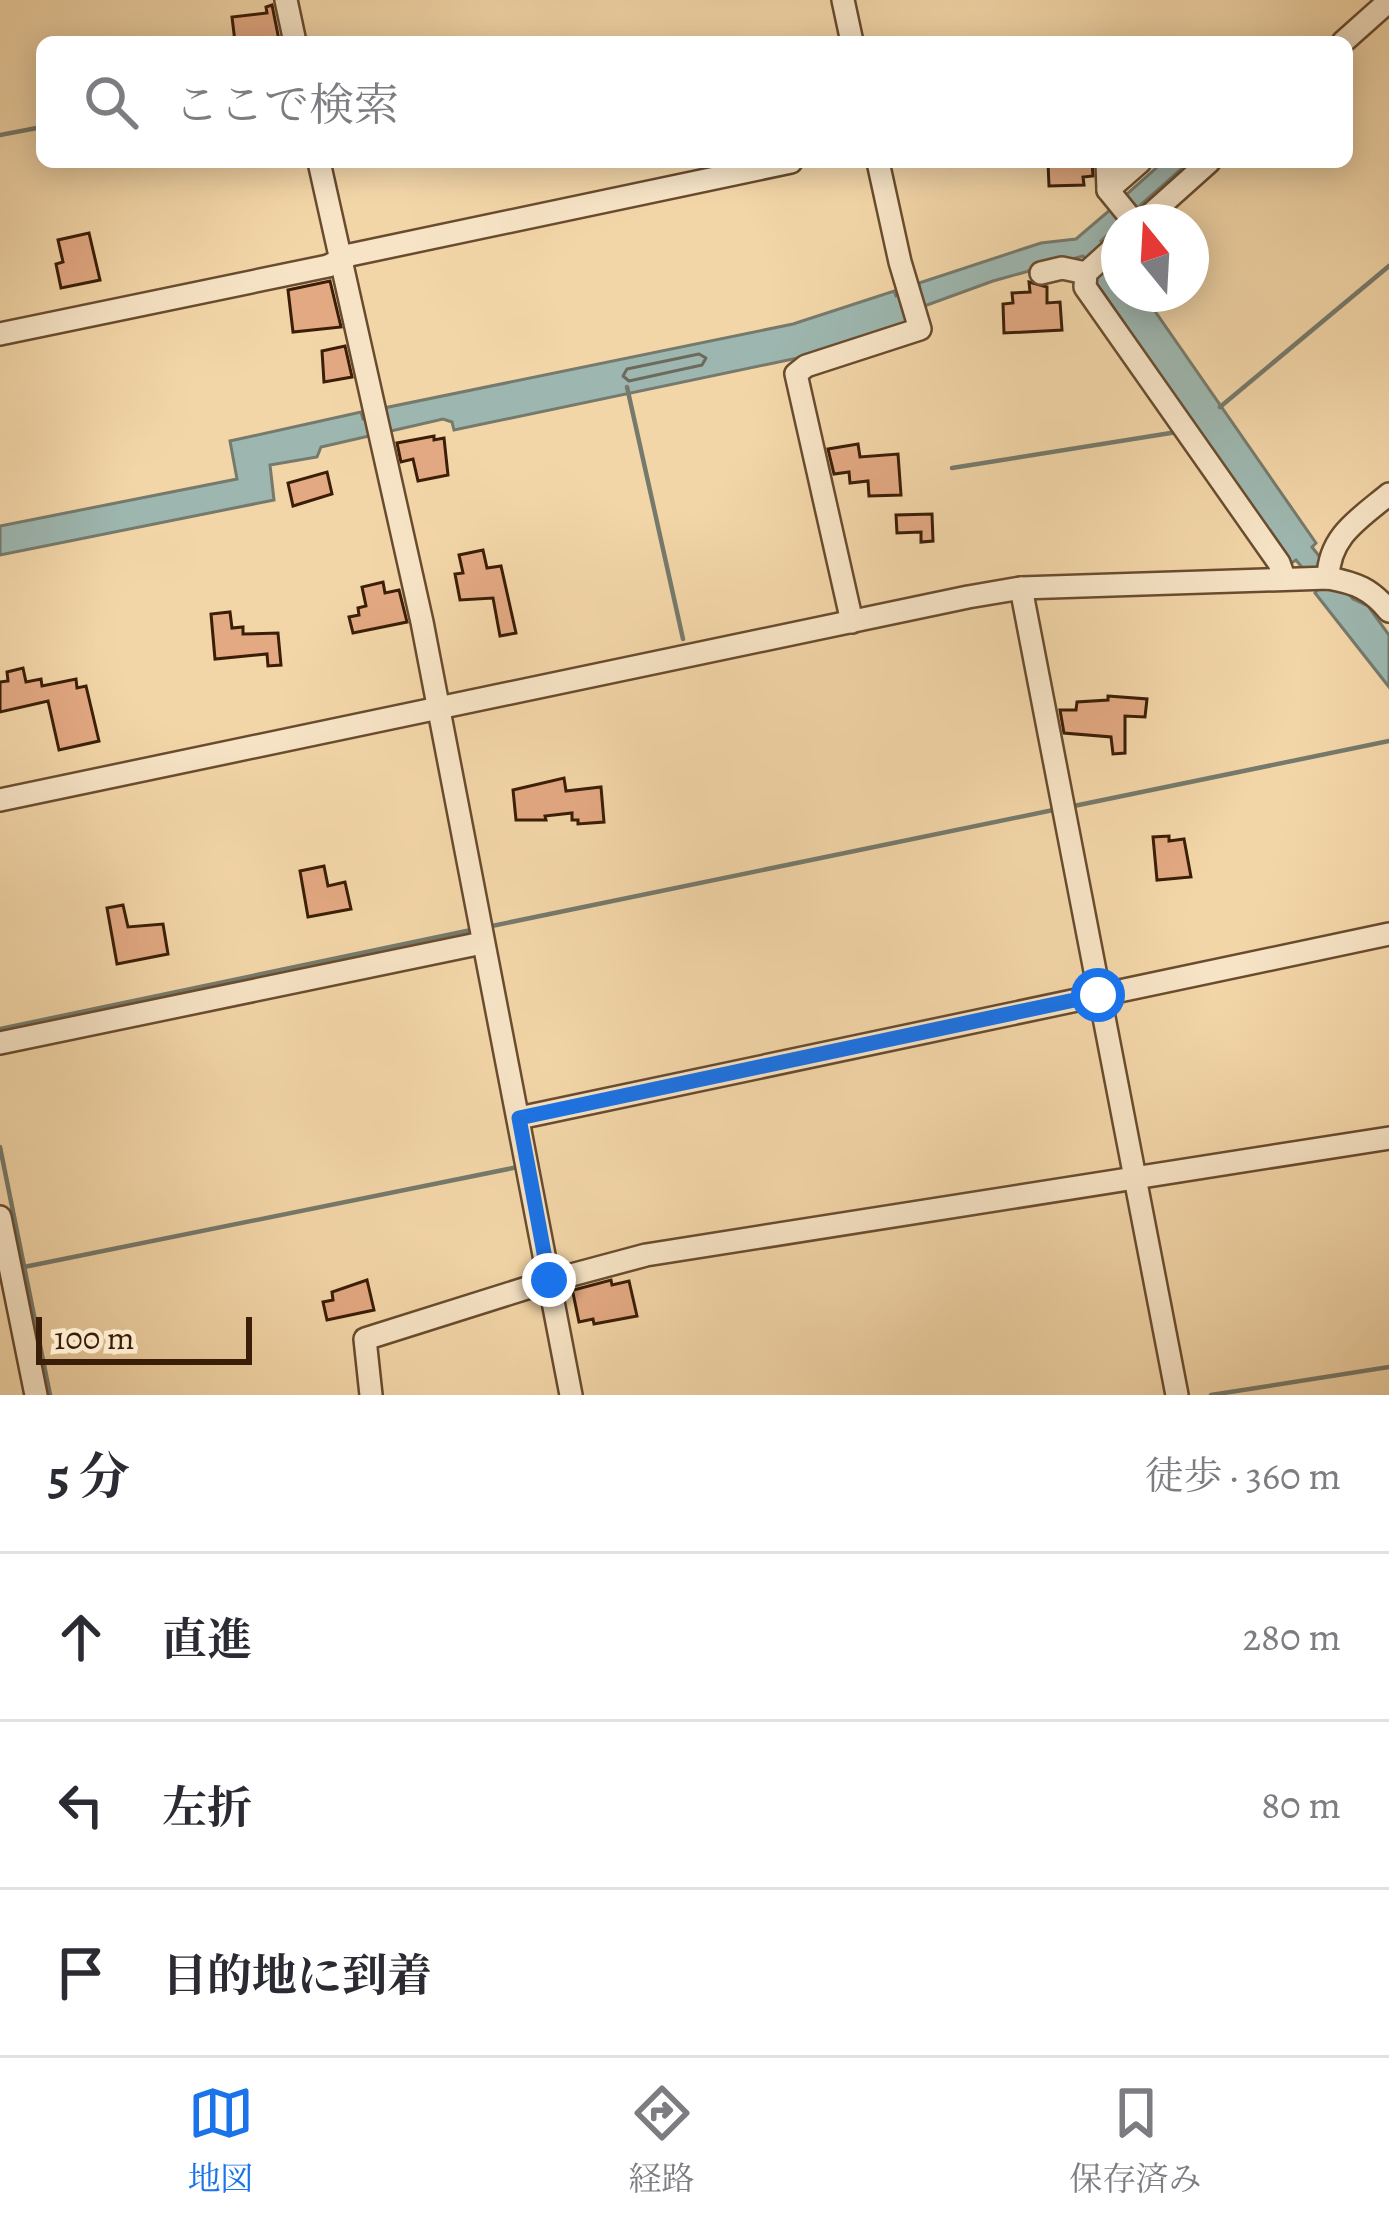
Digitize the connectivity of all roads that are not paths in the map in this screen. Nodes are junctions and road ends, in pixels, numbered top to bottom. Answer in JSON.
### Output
{"nodes":[{"id":1,"x":286,"y":0,"type":"edge"},
{"id":2,"x":844,"y":1,"type":"edge"},
{"id":3,"x":1389,"y":1,"type":"edge"},
{"id":4,"x":294,"y":36,"type":"edge"},
{"id":5,"x":851,"y":36,"type":"edge"},
{"id":6,"x":1350,"y":36,"type":"edge"},
{"id":7,"x":320,"y":168,"type":"edge"},
{"id":8,"x":763,"y":168,"type":"edge"},
{"id":9,"x":879,"y":168,"type":"edge"},
{"id":10,"x":1109,"y":168,"type":"edge"},
{"id":11,"x":1138,"y":168,"type":"edge"},
{"id":12,"x":1199,"y":168,"type":"edge"},
{"id":13,"x":1124,"y":204,"type":"edge"},
{"id":14,"x":1128,"y":204,"type":"edge"},
{"id":15,"x":1136,"y":204,"type":"edge"},
{"id":16,"x":1101,"y":259,"type":"edge"},
{"id":17,"x":339,"y":261,"type":"junction"},
{"id":18,"x":1088,"y":271,"type":"junction"},
{"id":19,"x":1041,"y":273,"type":"dead end"},
{"id":20,"x":0,"y":334,"type":"edge"},
{"id":21,"x":1389,"y":494,"type":"edge"},
{"id":22,"x":1318,"y":574,"type":"junction"},
{"id":23,"x":1021,"y":588,"type":"junction"},
{"id":24,"x":1389,"y":611,"type":"edge"},
{"id":25,"x":852,"y":622,"type":"junction"},
{"id":26,"x":439,"y":708,"type":"junction"},
{"id":27,"x":0,"y":800,"type":"edge"},
{"id":28,"x":481,"y":933,"type":"junction"},
{"id":29,"x":1389,"y":934,"type":"edge"},
{"id":30,"x":1098,"y":995,"type":"junction"},
{"id":31,"x":0,"y":1043,"type":"edge"},
{"id":32,"x":519,"y":1118,"type":"junction"},
{"id":33,"x":1389,"y":1138,"type":"edge"},
{"id":34,"x":1134,"y":1178,"type":"junction"},
{"id":35,"x":0,"y":1217,"type":"edge"},
{"id":36,"x":549,"y":1280,"type":"junction"},
{"id":37,"x":36,"y":1395,"type":"edge"},
{"id":38,"x":371,"y":1395,"type":"edge"},
{"id":39,"x":571,"y":1395,"type":"edge"},
{"id":40,"x":1177,"y":1395,"type":"edge"}],
"edges":[{"from":1,"to":4,"type":"street"},
{"from":2,"to":5,"type":"street"},
{"from":3,"to":6,"type":"street"},
{"from":7,"to":17,"type":"street"},
{"from":8,"to":17,"type":"street"},
{"from":9,"to":25,"type":"street"},
{"from":10,"to":13,"type":"street"},
{"from":11,"to":14,"type":"street"},
{"from":12,"to":15,"type":"street"},
{"from":16,"to":18,"type":"street"},
{"from":17,"to":20,"type":"street"},
{"from":17,"to":26,"type":"street"},
{"from":18,"to":19,"type":"street"},
{"from":18,"to":22,"type":"street"},
{"from":21,"to":22,"type":"street"},
{"from":22,"to":23,"type":"street"},
{"from":22,"to":24,"type":"street"},
{"from":23,"to":25,"type":"street"},
{"from":23,"to":30,"type":"street"},
{"from":25,"to":26,"type":"street"},
{"from":26,"to":27,"type":"street"},
{"from":26,"to":28,"type":"street"},
{"from":28,"to":31,"type":"street"},
{"from":28,"to":32,"type":"street"},
{"from":29,"to":30,"type":"street"},
{"from":30,"to":32,"type":"street"},
{"from":30,"to":34,"type":"street"},
{"from":32,"to":36,"type":"street"},
{"from":33,"to":34,"type":"street"},
{"from":34,"to":36,"type":"street"},
{"from":34,"to":40,"type":"street"},
{"from":35,"to":37,"type":"street"},
{"from":36,"to":38,"type":"street"},
{"from":36,"to":39,"type":"street"}]}
